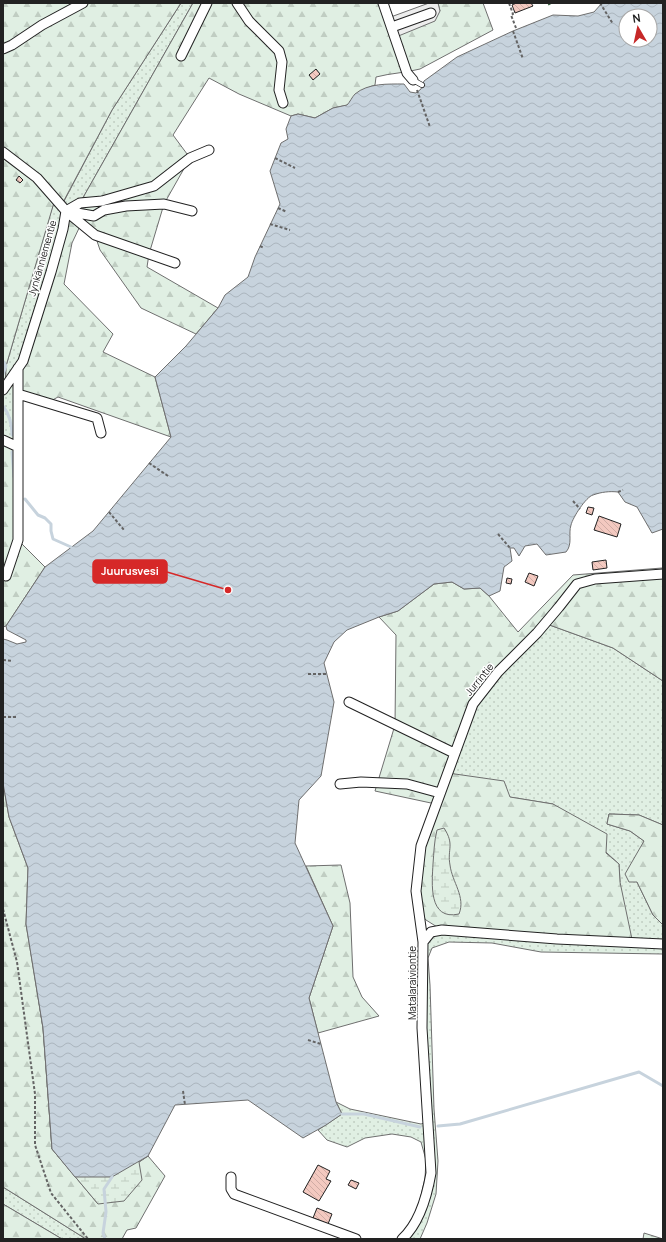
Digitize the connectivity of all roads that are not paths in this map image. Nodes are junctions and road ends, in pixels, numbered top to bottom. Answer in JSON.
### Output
{"nodes":[{"id":1,"x":83,"y":3,"type":"edge"},
{"id":2,"x":207,"y":3,"type":"edge"},
{"id":3,"x":237,"y":3,"type":"edge"},
{"id":4,"x":383,"y":3,"type":"edge"},
{"id":5,"x":431,"y":13,"type":"dead end"},
{"id":6,"x":392,"y":27,"type":"junction"},
{"id":7,"x":3,"y":49,"type":"edge"},
{"id":8,"x":181,"y":56,"type":"dead end"},
{"id":9,"x":413,"y":80,"type":"joint"},
{"id":10,"x":422,"y":85,"type":"dead end"},
{"id":11,"x":283,"y":103,"type":"dead end"},
{"id":12,"x":209,"y":150,"type":"dead end"},
{"id":13,"x":3,"y":152,"type":"edge"},
{"id":14,"x":66,"y":211,"type":"junction"},
{"id":15,"x":192,"y":211,"type":"dead end"},
{"id":16,"x":175,"y":263,"type":"dead end"},
{"id":17,"x":18,"y":368,"type":"junction"},
{"id":18,"x":3,"y":390,"type":"edge"},
{"id":19,"x":18,"y":394,"type":"junction"},
{"id":20,"x":101,"y":433,"type":"dead end"},
{"id":21,"x":3,"y":440,"type":"edge"},
{"id":22,"x":18,"y":447,"type":"junction"},
{"id":23,"x":663,"y":574,"type":"edge"},
{"id":24,"x":6,"y":576,"type":"dead end"},
{"id":25,"x":349,"y":702,"type":"dead end"},
{"id":26,"x":454,"y":754,"type":"junction"},
{"id":27,"x":340,"y":784,"type":"dead end"},
{"id":28,"x":440,"y":793,"type":"junction"},
{"id":29,"x":423,"y":942,"type":"junction"},
{"id":30,"x":663,"y":944,"type":"edge"},
{"id":31,"x":231,"y":1177,"type":"dead end"},
{"id":32,"x":356,"y":1239,"type":"edge"},
{"id":33,"x":402,"y":1239,"type":"edge"}],
"edges":[{"from":1,"to":7,"type":"street"},
{"from":2,"to":8,"type":"street"},
{"from":3,"to":11,"type":"street"},
{"from":4,"to":6,"type":"street"},
{"from":5,"to":6,"type":"street"},
{"from":6,"to":9,"type":"street"},
{"from":9,"to":10,"type":"lane"},
{"from":12,"to":14,"type":"street"},
{"from":13,"to":14,"type":"street","name":"Jynkänniementie"},
{"from":14,"to":15,"type":"street"},
{"from":14,"to":16,"type":"street"},
{"from":14,"to":17,"type":"street","name":"Jynkänniementie"},
{"from":17,"to":18,"type":"street","name":"Jynkänniementie"},
{"from":17,"to":19,"type":"street"},
{"from":19,"to":20,"type":"street"},
{"from":19,"to":22,"type":"street"},
{"from":21,"to":22,"type":"street"},
{"from":22,"to":24,"type":"street"},
{"from":23,"to":26,"type":"street","name":"Jurrintie"},
{"from":25,"to":26,"type":"street"},
{"from":26,"to":28,"type":"street","name":"Jurrintie"},
{"from":27,"to":28,"type":"street"},
{"from":28,"to":29,"type":"street","name":"Jurrintie"},
{"from":29,"to":30,"type":"street","name":"Matalaraiviontie"},
{"from":29,"to":33,"type":"street","name":"Matalaraiviontie"},
{"from":31,"to":32,"type":"street"}]}
